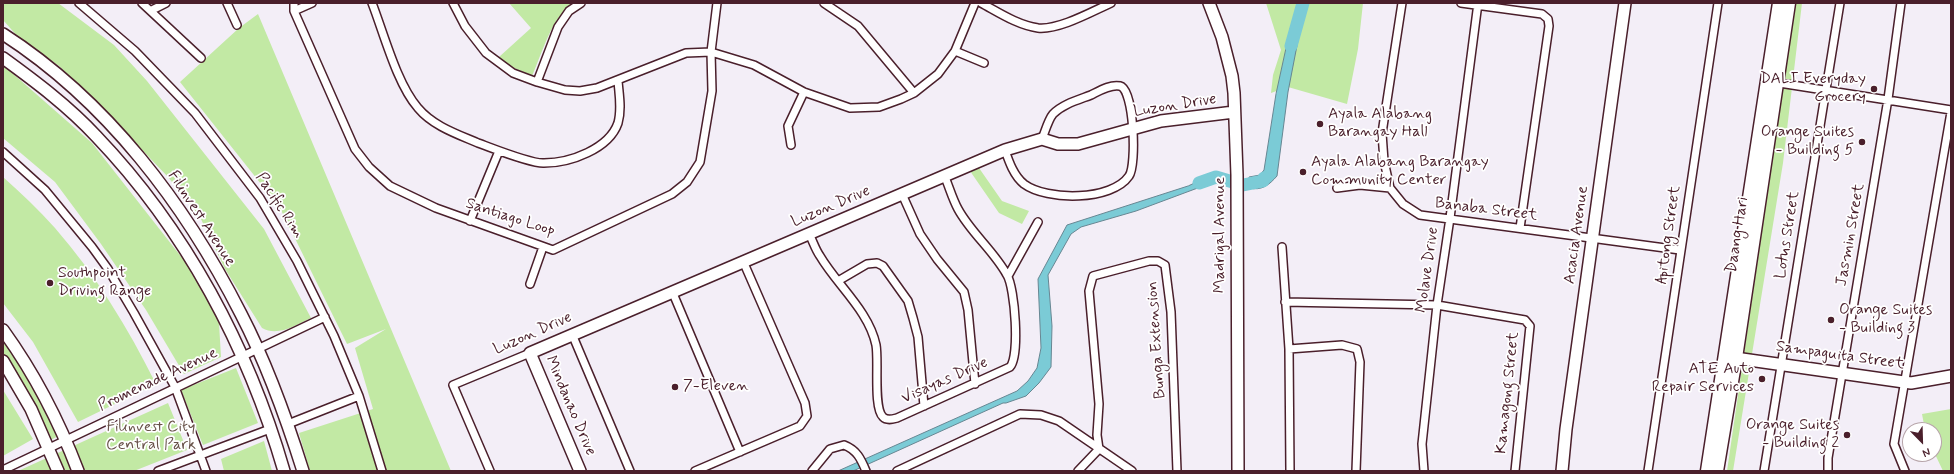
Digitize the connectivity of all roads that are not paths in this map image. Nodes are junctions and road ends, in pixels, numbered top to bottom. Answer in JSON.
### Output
{"nodes":[{"id":1,"x":79,"y":3,"type":"edge"},
{"id":2,"x":142,"y":3,"type":"edge"},
{"id":3,"x":166,"y":3,"type":"edge"},
{"id":4,"x":227,"y":3,"type":"edge"},
{"id":5,"x":312,"y":3,"type":"edge"},
{"id":6,"x":372,"y":3,"type":"edge"},
{"id":7,"x":453,"y":3,"type":"edge"},
{"id":8,"x":581,"y":3,"type":"edge"},
{"id":9,"x":717,"y":3,"type":"edge"},
{"id":10,"x":824,"y":3,"type":"edge"},
{"id":11,"x":975,"y":3,"type":"edge"},
{"id":12,"x":980,"y":3,"type":"edge"},
{"id":13,"x":1111,"y":3,"type":"edge"},
{"id":14,"x":1209,"y":3,"type":"edge"},
{"id":15,"x":1402,"y":3,"type":"edge"},
{"id":16,"x":1461,"y":3,"type":"edge"},
{"id":17,"x":1625,"y":3,"type":"edge"},
{"id":18,"x":1718,"y":3,"type":"edge"},
{"id":19,"x":1779,"y":3,"type":"edge"},
{"id":20,"x":1789,"y":3,"type":"edge"},
{"id":21,"x":1840,"y":3,"type":"edge"},
{"id":22,"x":1902,"y":3,"type":"edge"},
{"id":23,"x":1478,"y":5,"type":"edge"},
{"id":24,"x":294,"y":7,"type":"edge"},
{"id":25,"x":152,"y":10,"type":"junction"},
{"id":26,"x":237,"y":25,"type":"dead end"},
{"id":27,"x":3,"y":30,"type":"edge"},
{"id":28,"x":7,"y":37,"type":"edge"},
{"id":29,"x":955,"y":51,"type":"junction"},
{"id":30,"x":711,"y":52,"type":"junction"},
{"id":31,"x":3,"y":58,"type":"edge"},
{"id":32,"x":201,"y":58,"type":"dead end"},
{"id":33,"x":984,"y":63,"type":"dead end"},
{"id":34,"x":618,"y":80,"type":"junction"},
{"id":35,"x":1772,"y":81,"type":"junction"},
{"id":36,"x":537,"y":82,"type":"junction"},
{"id":37,"x":1826,"y":89,"type":"junction"},
{"id":38,"x":804,"y":92,"type":"junction"},
{"id":39,"x":914,"y":93,"type":"junction"},
{"id":40,"x":1888,"y":99,"type":"junction"},
{"id":41,"x":1951,"y":111,"type":"edge"},
{"id":42,"x":1234,"y":112,"type":"junction"},
{"id":43,"x":1133,"y":128,"type":"junction"},
{"id":44,"x":1042,"y":139,"type":"junction"},
{"id":45,"x":791,"y":145,"type":"dead end"},
{"id":46,"x":1005,"y":150,"type":"junction"},
{"id":47,"x":499,"y":151,"type":"junction"},
{"id":48,"x":3,"y":152,"type":"edge"},
{"id":49,"x":944,"y":175,"type":"junction"},
{"id":50,"x":1337,"y":188,"type":"dead end"},
{"id":51,"x":1390,"y":188,"type":"junction"},
{"id":52,"x":902,"y":194,"type":"junction"},
{"id":53,"x":1450,"y":218,"type":"junction"},
{"id":54,"x":470,"y":221,"type":"junction"},
{"id":55,"x":1038,"y":222,"type":"dead end"},
{"id":56,"x":1520,"y":228,"type":"junction"},
{"id":57,"x":809,"y":234,"type":"junction"},
{"id":58,"x":1593,"y":238,"type":"junction"},
{"id":59,"x":544,"y":247,"type":"junction"},
{"id":60,"x":1282,"y":247,"type":"dead end"},
{"id":61,"x":1680,"y":250,"type":"junction"},
{"id":62,"x":743,"y":261,"type":"junction"},
{"id":63,"x":1008,"y":276,"type":"junction"},
{"id":64,"x":838,"y":281,"type":"junction"},
{"id":65,"x":530,"y":284,"type":"dead end"},
{"id":66,"x":672,"y":291,"type":"junction"},
{"id":67,"x":1285,"y":302,"type":"junction"},
{"id":68,"x":1437,"y":305,"type":"junction"},
{"id":69,"x":325,"y":317,"type":"junction"},
{"id":70,"x":3,"y":330,"type":"edge"},
{"id":71,"x":572,"y":334,"type":"junction"},
{"id":72,"x":258,"y":348,"type":"junction"},
{"id":73,"x":1289,"y":349,"type":"junction"},
{"id":74,"x":530,"y":353,"type":"junction"},
{"id":75,"x":242,"y":356,"type":"junction"},
{"id":76,"x":1730,"y":357,"type":"junction"},
{"id":77,"x":3,"y":361,"type":"edge"},
{"id":78,"x":1782,"y":364,"type":"junction"},
{"id":79,"x":1842,"y":374,"type":"junction"},
{"id":80,"x":1951,"y":376,"type":"edge"},
{"id":81,"x":1905,"y":382,"type":"junction"},
{"id":82,"x":975,"y":384,"type":"junction"},
{"id":83,"x":175,"y":387,"type":"junction"},
{"id":84,"x":359,"y":396,"type":"junction"},
{"id":85,"x":924,"y":406,"type":"junction"},
{"id":86,"x":288,"y":424,"type":"junction"},
{"id":87,"x":270,"y":429,"type":"junction"},
{"id":88,"x":66,"y":439,"type":"junction"},
{"id":89,"x":49,"y":447,"type":"junction"},
{"id":90,"x":1099,"y":449,"type":"junction"},
{"id":91,"x":740,"y":452,"type":"junction"},
{"id":92,"x":200,"y":455,"type":"junction"},
{"id":93,"x":3,"y":470,"type":"edge"},
{"id":94,"x":58,"y":471,"type":"edge"},
{"id":95,"x":78,"y":471,"type":"edge"},
{"id":96,"x":158,"y":471,"type":"edge"},
{"id":97,"x":206,"y":471,"type":"edge"},
{"id":98,"x":284,"y":471,"type":"edge"},
{"id":99,"x":303,"y":471,"type":"edge"},
{"id":100,"x":382,"y":471,"type":"edge"},
{"id":101,"x":490,"y":471,"type":"edge"},
{"id":102,"x":580,"y":471,"type":"edge"},
{"id":103,"x":630,"y":471,"type":"edge"},
{"id":104,"x":695,"y":471,"type":"edge"},
{"id":105,"x":812,"y":471,"type":"edge"},
{"id":106,"x":866,"y":471,"type":"edge"},
{"id":107,"x":898,"y":471,"type":"edge"},
{"id":108,"x":1078,"y":471,"type":"edge"},
{"id":109,"x":1132,"y":471,"type":"edge"},
{"id":110,"x":1178,"y":471,"type":"edge"},
{"id":111,"x":1238,"y":471,"type":"edge"},
{"id":112,"x":1290,"y":471,"type":"edge"},
{"id":113,"x":1356,"y":471,"type":"edge"},
{"id":114,"x":1424,"y":471,"type":"edge"},
{"id":115,"x":1515,"y":471,"type":"edge"},
{"id":116,"x":1562,"y":471,"type":"edge"},
{"id":117,"x":1648,"y":471,"type":"edge"},
{"id":118,"x":1707,"y":471,"type":"edge"},
{"id":119,"x":1716,"y":471,"type":"edge"},
{"id":120,"x":1764,"y":471,"type":"edge"},
{"id":121,"x":1828,"y":471,"type":"edge"},
{"id":122,"x":1905,"y":471,"type":"edge"}],
"edges":[{"from":1,"to":69,"type":"street","name":"Pacific Rim"},
{"from":2,"to":25,"type":"street"},
{"from":3,"to":25,"type":"street"},
{"from":4,"to":26,"type":"street"},
{"from":5,"to":24,"type":"street"},
{"from":6,"to":47,"type":"street"},
{"from":7,"to":36,"type":"street"},
{"from":8,"to":36,"type":"street"},
{"from":9,"to":30,"type":"street","name":"Santiago Loop"},
{"from":10,"to":39,"type":"street"},
{"from":11,"to":29,"type":"street"},
{"from":12,"to":13,"type":"street"},
{"from":14,"to":42,"type":"street","name":"Madrigal Avenue"},
{"from":15,"to":51,"type":"street","name":"Banaba Street"},
{"from":16,"to":23,"type":"street"},
{"from":17,"to":58,"type":"street","name":"Acacia Avenue"},
{"from":18,"to":61,"type":"street","name":"Apitong Street"},
{"from":19,"to":35,"type":"main road","name":"Daang Hari"},
{"from":20,"to":35,"type":"main road","name":"Daang Hari"},
{"from":21,"to":37,"type":"street","name":"Lotus Street"},
{"from":22,"to":40,"type":"street","name":"Jasmin Street"},
{"from":23,"to":53,"type":"street","name":"Molave Drive"},
{"from":23,"to":56,"type":"street"},
{"from":24,"to":54,"type":"street","name":"Santiago Loop"},
{"from":25,"to":32,"type":"street"},
{"from":27,"to":28,"type":"street","name":"Filinvest Avenue"},
{"from":28,"to":72,"type":"street","name":"Filinvest Avenue"},
{"from":29,"to":33,"type":"street"},
{"from":29,"to":39,"type":"street"},
{"from":30,"to":34,"type":"street"},
{"from":30,"to":38,"type":"street"},
{"from":30,"to":59,"type":"street","name":"Santiago Loop"},
{"from":31,"to":75,"type":"street","name":"Filinvest Avenue"},
{"from":34,"to":36,"type":"street"},
{"from":34,"to":47,"type":"street"},
{"from":35,"to":37,"type":"street"},
{"from":35,"to":76,"type":"main road","name":"Daang Hari"},
{"from":37,"to":40,"type":"street"},
{"from":37,"to":78,"type":"street","name":"Lotus Street"},
{"from":38,"to":39,"type":"street"},
{"from":38,"to":45,"type":"street"},
{"from":40,"to":41,"type":"street"},
{"from":40,"to":79,"type":"street","name":"Jasmin Street"},
{"from":41,"to":81,"type":"street"},
{"from":42,"to":43,"type":"street","name":"Luzon Drive"},
{"from":42,"to":111,"type":"street","name":"Madrigal Avenue"},
{"from":43,"to":44,"type":"street","name":"Luzon Drive"},
{"from":43,"to":44,"type":"street"},
{"from":43,"to":46,"type":"street"},
{"from":44,"to":46,"type":"street","name":"Luzon Drive"},
{"from":46,"to":49,"type":"street","name":"Luzon Drive"},
{"from":47,"to":54,"type":"street"},
{"from":48,"to":83,"type":"street"},
{"from":49,"to":52,"type":"street","name":"Luzon Drive"},
{"from":49,"to":63,"type":"street","name":"Visayas Drive"},
{"from":50,"to":51,"type":"street"},
{"from":51,"to":53,"type":"street","name":"Banaba Street"},
{"from":52,"to":57,"type":"street","name":"Luzon Drive"},
{"from":52,"to":82,"type":"street"},
{"from":53,"to":56,"type":"street","name":"Banaba Street"},
{"from":53,"to":68,"type":"street","name":"Molave Drive"},
{"from":54,"to":59,"type":"street","name":"Santiago Loop"},
{"from":55,"to":63,"type":"street"},
{"from":56,"to":58,"type":"street","name":"Banaba Street"},
{"from":57,"to":62,"type":"street","name":"Luzon Drive"},
{"from":57,"to":64,"type":"street","name":"Visayas Drive"},
{"from":58,"to":61,"type":"street","name":"Banaba Street"},
{"from":58,"to":116,"type":"street","name":"Acacia Avenue"},
{"from":59,"to":65,"type":"street"},
{"from":60,"to":67,"type":"street"},
{"from":61,"to":117,"type":"street","name":"Apitong Street"},
{"from":62,"to":66,"type":"street","name":"Luzon Drive"},
{"from":62,"to":91,"type":"street"},
{"from":63,"to":82,"type":"street","name":"Visayas Drive"},
{"from":64,"to":85,"type":"street","name":"Visayas Drive"},
{"from":64,"to":85,"type":"street"},
{"from":66,"to":71,"type":"street","name":"Luzon Drive"},
{"from":66,"to":91,"type":"street"},
{"from":67,"to":68,"type":"street","name":"Kamagong Street"},
{"from":67,"to":73,"type":"street"},
{"from":68,"to":114,"type":"street","name":"Molave Drive"},
{"from":68,"to":115,"type":"street","name":"Kamagong Street"},
{"from":69,"to":72,"type":"street","name":"Promenade Avenue"},
{"from":69,"to":84,"type":"street","name":"Pacific Rim"},
{"from":70,"to":88,"type":"street"},
{"from":71,"to":74,"type":"street","name":"Luzon Drive"},
{"from":71,"to":103,"type":"street"},
{"from":72,"to":75,"type":"street","name":"Promenade Avenue"},
{"from":72,"to":86,"type":"street","name":"Filinvest Avenue"},
{"from":73,"to":112,"type":"street"},
{"from":73,"to":113,"type":"street"},
{"from":74,"to":101,"type":"street","name":"Luzon Drive"},
{"from":74,"to":102,"type":"street","name":"Mindanao Drive"},
{"from":75,"to":83,"type":"street","name":"Promenade Avenue"},
{"from":75,"to":87,"type":"street","name":"Filinvest Avenue"},
{"from":76,"to":78,"type":"street","name":"Sampaguita Street"},
{"from":76,"to":118,"type":"main road","name":"Daang Hari"},
{"from":76,"to":119,"type":"main road","name":"Daang Hari"},
{"from":77,"to":89,"type":"street"},
{"from":78,"to":79,"type":"street","name":"Sampaguita Street"},
{"from":78,"to":120,"type":"street","name":"Lotus Street"},
{"from":79,"to":81,"type":"street","name":"Sampaguita Street"},
{"from":79,"to":121,"type":"street","name":"Jasmin Street"},
{"from":80,"to":81,"type":"street","name":"Sampaguita Street"},
{"from":81,"to":122,"type":"street"},
{"from":82,"to":85,"type":"street","name":"Visayas Drive"},
{"from":83,"to":88,"type":"street","name":"Promenade Avenue"},
{"from":83,"to":92,"type":"street"},
{"from":84,"to":86,"type":"street"},
{"from":84,"to":100,"type":"street","name":"Pacific Rim"},
{"from":86,"to":99,"type":"street","name":"Filinvest Avenue"},
{"from":87,"to":92,"type":"street"},
{"from":87,"to":98,"type":"street","name":"Filinvest Avenue"},
{"from":88,"to":89,"type":"street","name":"Promenade Avenue"},
{"from":88,"to":95,"type":"street"},
{"from":89,"to":93,"type":"street","name":"Promenade Avenue"},
{"from":89,"to":94,"type":"street"},
{"from":90,"to":107,"type":"street"},
{"from":90,"to":108,"type":"street"},
{"from":90,"to":109,"type":"street"},
{"from":90,"to":110,"type":"street","name":"Bunga Extension"},
{"from":91,"to":104,"type":"street"},
{"from":92,"to":96,"type":"street"},
{"from":92,"to":97,"type":"street"},
{"from":105,"to":106,"type":"street"}]}
